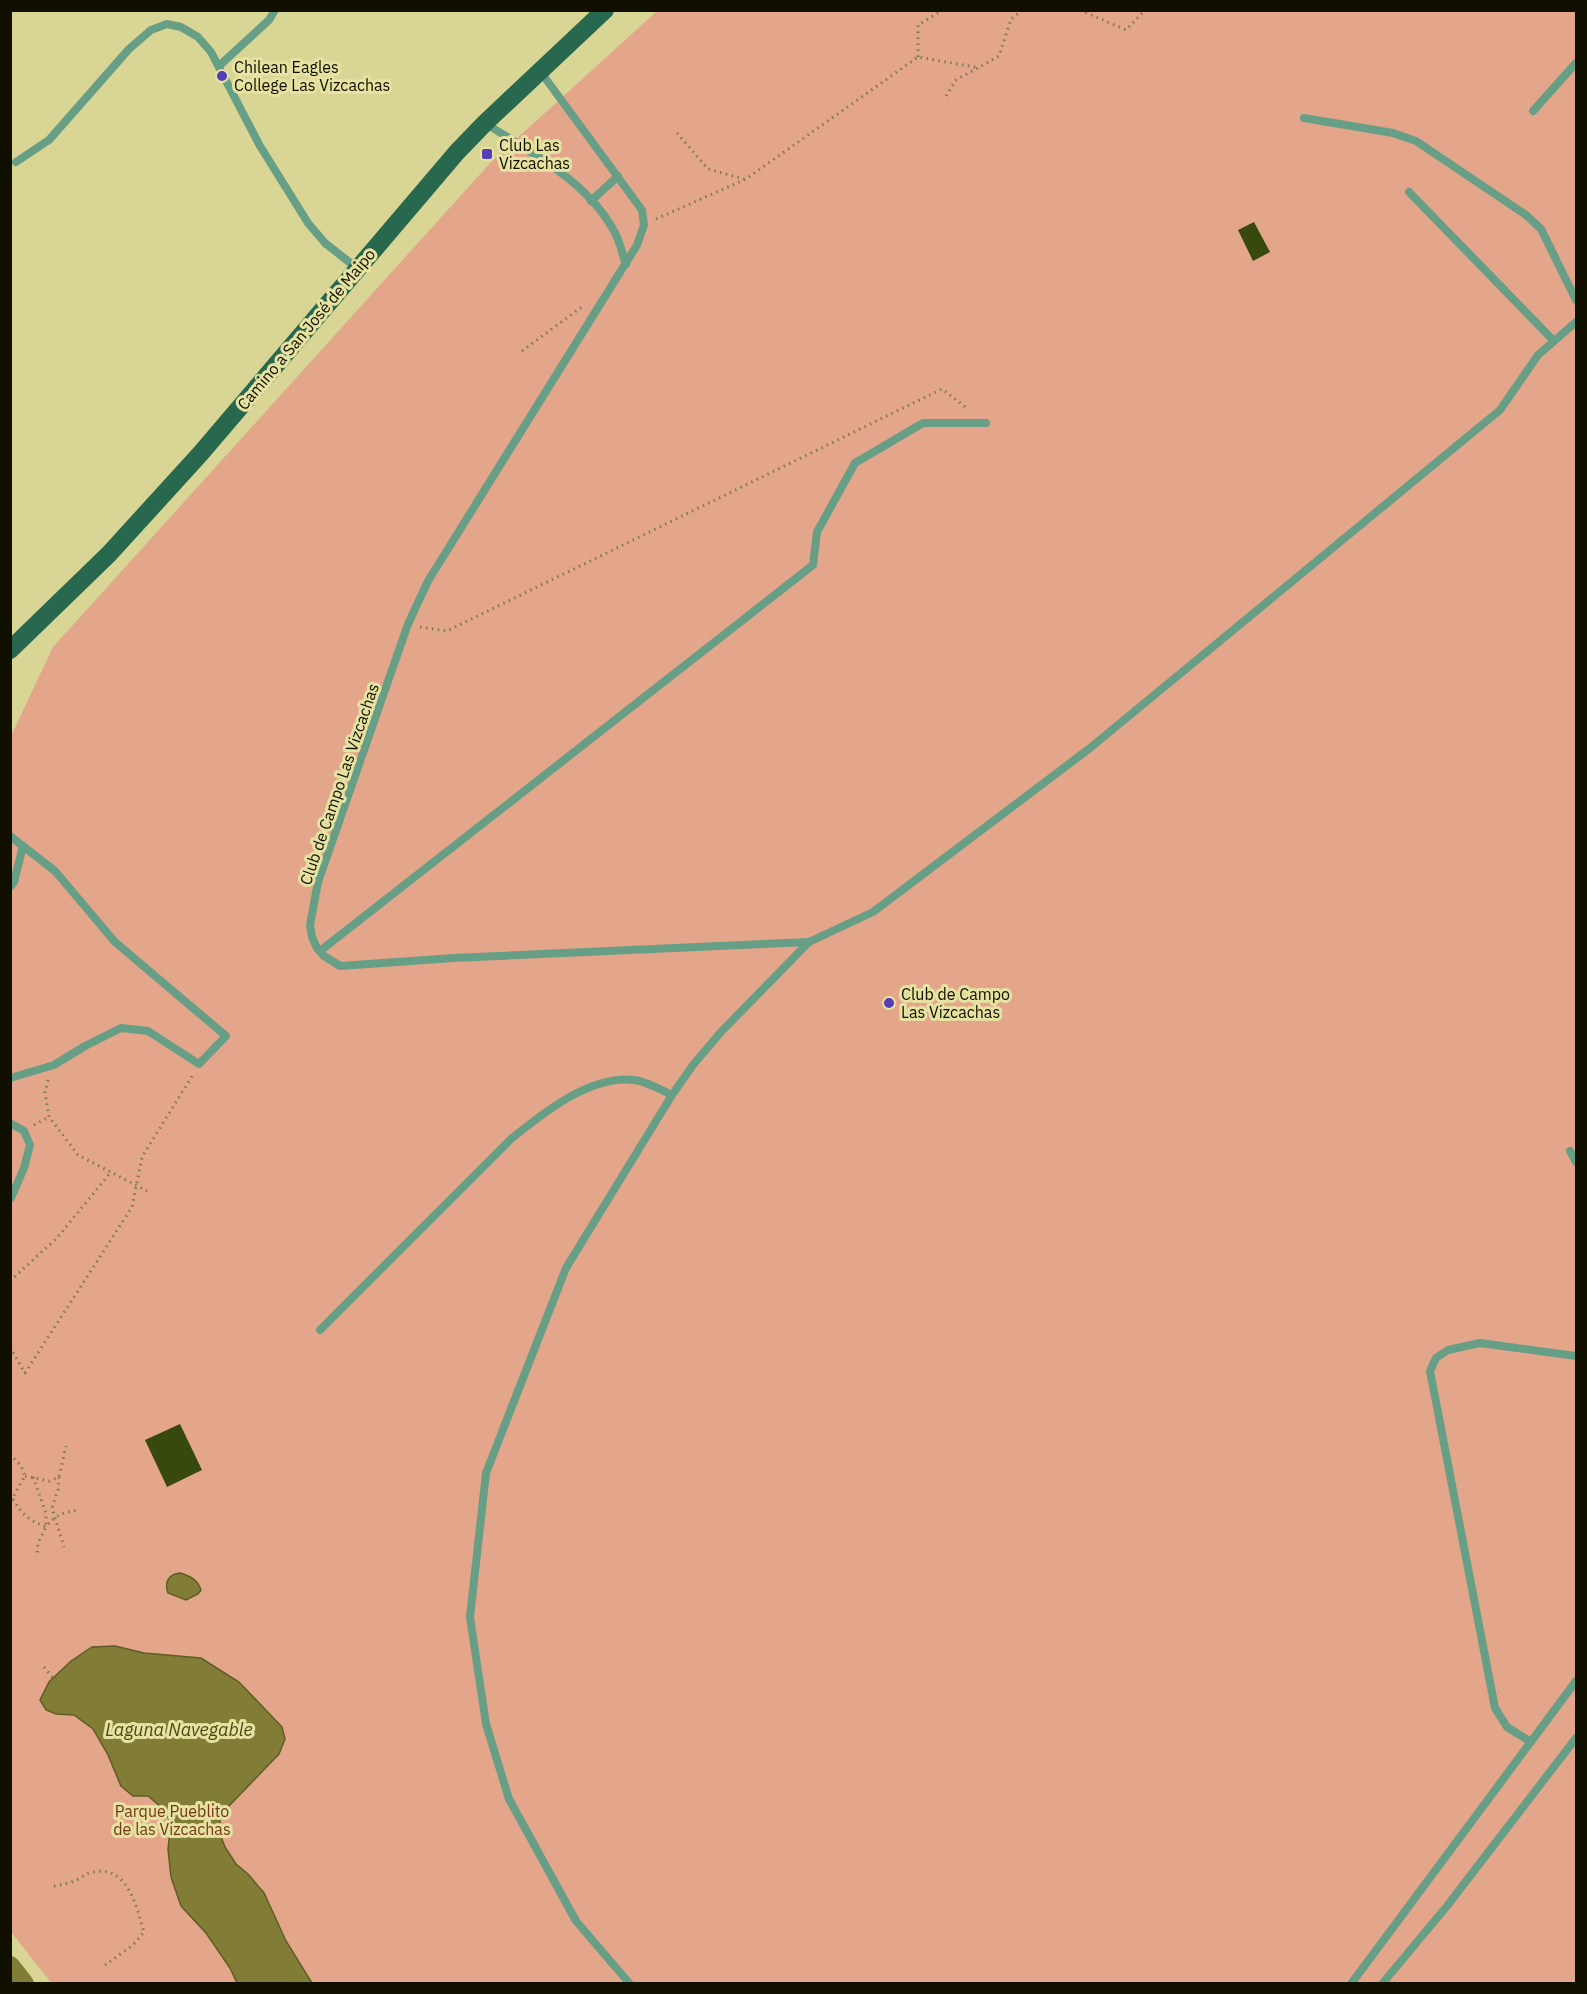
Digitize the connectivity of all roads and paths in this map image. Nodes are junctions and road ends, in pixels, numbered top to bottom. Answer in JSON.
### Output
{"nodes":[{"id":1,"x":275,"y":10,"type":"edge"},
{"id":2,"x":605,"y":10,"type":"edge"},
{"id":3,"x":943,"y":10,"type":"edge"},
{"id":4,"x":1023,"y":10,"type":"edge"},
{"id":5,"x":1080,"y":10,"type":"edge"},
{"id":6,"x":1145,"y":10,"type":"edge"},
{"id":7,"x":918,"y":57,"type":"junction"},
{"id":8,"x":1576,"y":63,"type":"edge"},
{"id":9,"x":219,"y":66,"type":"junction"},
{"id":10,"x":980,"y":68,"type":"junction"},
{"id":11,"x":540,"y":70,"type":"junction"},
{"id":12,"x":946,"y":96,"type":"dead end"},
{"id":13,"x":1533,"y":111,"type":"dead end"},
{"id":14,"x":1304,"y":118,"type":"dead end"},
{"id":15,"x":485,"y":123,"type":"junction"},
{"id":16,"x":677,"y":133,"type":"dead end"},
{"id":17,"x":16,"y":162,"type":"dead end"},
{"id":18,"x":618,"y":176,"type":"junction"},
{"id":19,"x":746,"y":179,"type":"junction"},
{"id":20,"x":1409,"y":192,"type":"dead end"},
{"id":21,"x":591,"y":201,"type":"junction"},
{"id":22,"x":644,"y":225,"type":"junction"},
{"id":23,"x":626,"y":264,"type":"junction"},
{"id":24,"x":358,"y":269,"type":"junction"},
{"id":25,"x":1576,"y":300,"type":"edge"},
{"id":26,"x":585,"y":305,"type":"dead end"},
{"id":27,"x":1576,"y":322,"type":"edge"},
{"id":28,"x":1554,"y":341,"type":"junction"},
{"id":29,"x":522,"y":351,"type":"dead end"},
{"id":30,"x":986,"y":423,"type":"joint"},
{"id":31,"x":408,"y":624,"type":"junction"},
{"id":32,"x":10,"y":650,"type":"edge"},
{"id":33,"x":10,"y":836,"type":"edge"},
{"id":34,"x":23,"y":846,"type":"junction"},
{"id":35,"x":10,"y":887,"type":"edge"},
{"id":36,"x":809,"y":942,"type":"junction"},
{"id":37,"x":320,"y":951,"type":"junction"},
{"id":38,"x":199,"y":1064,"type":"junction"},
{"id":39,"x":54,"y":1065,"type":"junction"},
{"id":40,"x":10,"y":1078,"type":"edge"},
{"id":41,"x":672,"y":1095,"type":"junction"},
{"id":42,"x":10,"y":1124,"type":"edge"},
{"id":43,"x":1570,"y":1151,"type":"dead end"},
{"id":44,"x":1576,"y":1162,"type":"edge"},
{"id":45,"x":111,"y":1171,"type":"junction"},
{"id":46,"x":137,"y":1185,"type":"junction"},
{"id":47,"x":152,"y":1193,"type":"dead end"},
{"id":48,"x":11,"y":1198,"type":"edge"},
{"id":49,"x":10,"y":1281,"type":"edge"},
{"id":50,"x":320,"y":1330,"type":"dead end"},
{"id":51,"x":10,"y":1347,"type":"edge"},
{"id":52,"x":1576,"y":1356,"type":"edge"},
{"id":53,"x":66,"y":1446,"type":"dead end"},
{"id":54,"x":10,"y":1454,"type":"edge"},
{"id":55,"x":25,"y":1476,"type":"junction"},
{"id":56,"x":59,"y":1477,"type":"junction"},
{"id":57,"x":33,"y":1478,"type":"junction"},
{"id":58,"x":12,"y":1500,"type":"edge"},
{"id":59,"x":80,"y":1510,"type":"dead end"},
{"id":60,"x":54,"y":1516,"type":"junction"},
{"id":61,"x":46,"y":1527,"type":"junction"},
{"id":62,"x":64,"y":1547,"type":"dead end"},
{"id":63,"x":37,"y":1557,"type":"dead end"},
{"id":64,"x":44,"y":1667,"type":"dead end"},
{"id":65,"x":1576,"y":1681,"type":"edge"},
{"id":66,"x":57,"y":1683,"type":"dead end"},
{"id":67,"x":1576,"y":1738,"type":"edge"},
{"id":68,"x":1531,"y":1743,"type":"junction"},
{"id":69,"x":54,"y":1886,"type":"dead end"},
{"id":70,"x":105,"y":1965,"type":"dead end"},
{"id":71,"x":630,"y":1983,"type":"edge"},
{"id":72,"x":1351,"y":1983,"type":"edge"},
{"id":73,"x":1382,"y":1983,"type":"edge"}],
"edges":[{"from":1,"to":9,"type":"lane"},
{"from":2,"to":11,"type":"main road","name":"Camino a San José de Maipo"},
{"from":3,"to":7,"type":"path"},
{"from":4,"to":10,"type":"path"},
{"from":5,"to":6,"type":"path"},
{"from":7,"to":10,"type":"path"},
{"from":7,"to":19,"type":"path"},
{"from":8,"to":13,"type":"lane"},
{"from":9,"to":17,"type":"lane"},
{"from":9,"to":24,"type":"lane"},
{"from":10,"to":12,"type":"path"},
{"from":11,"to":15,"type":"main road","name":"Camino a San José de Maipo"},
{"from":11,"to":18,"type":"lane"},
{"from":14,"to":25,"type":"lane"},
{"from":15,"to":21,"type":"lane"},
{"from":15,"to":24,"type":"main road","name":"Camino a San José de Maipo"},
{"from":16,"to":19,"type":"path"},
{"from":18,"to":21,"type":"lane"},
{"from":18,"to":22,"type":"lane"},
{"from":19,"to":22,"type":"path"},
{"from":20,"to":28,"type":"lane"},
{"from":21,"to":23,"type":"lane"},
{"from":22,"to":23,"type":"lane","name":"Club de Campo Las Vizcachas"},
{"from":23,"to":31,"type":"lane","name":"Club de Campo Las Vizcachas"},
{"from":24,"to":32,"type":"main road","name":"Camino a San José de Maipo"},
{"from":26,"to":29,"type":"path"},
{"from":27,"to":28,"type":"lane"},
{"from":28,"to":36,"type":"lane"},
{"from":30,"to":31,"type":"path"},
{"from":30,"to":37,"type":"lane"},
{"from":31,"to":37,"type":"lane","name":"Club de Campo Las Vizcachas"},
{"from":33,"to":34,"type":"lane"},
{"from":34,"to":35,"type":"lane"},
{"from":34,"to":38,"type":"lane"},
{"from":36,"to":37,"type":"lane"},
{"from":36,"to":41,"type":"lane"},
{"from":38,"to":39,"type":"lane"},
{"from":38,"to":46,"type":"path"},
{"from":39,"to":40,"type":"lane"},
{"from":39,"to":45,"type":"path"},
{"from":41,"to":50,"type":"lane"},
{"from":41,"to":71,"type":"lane"},
{"from":42,"to":48,"type":"lane"},
{"from":43,"to":44,"type":"lane"},
{"from":45,"to":46,"type":"path"},
{"from":45,"to":49,"type":"path"},
{"from":46,"to":47,"type":"path"},
{"from":46,"to":51,"type":"path"},
{"from":52,"to":68,"type":"lane"},
{"from":53,"to":56,"type":"path"},
{"from":54,"to":55,"type":"path"},
{"from":55,"to":57,"type":"path"},
{"from":55,"to":58,"type":"path"},
{"from":56,"to":57,"type":"path"},
{"from":56,"to":60,"type":"path"},
{"from":57,"to":61,"type":"path"},
{"from":58,"to":61,"type":"path"},
{"from":59,"to":60,"type":"path"},
{"from":60,"to":61,"type":"path"},
{"from":60,"to":62,"type":"path"},
{"from":61,"to":63,"type":"path"},
{"from":64,"to":66,"type":"path"},
{"from":65,"to":68,"type":"lane"},
{"from":67,"to":73,"type":"lane"},
{"from":68,"to":72,"type":"lane"},
{"from":69,"to":70,"type":"path"}]}
